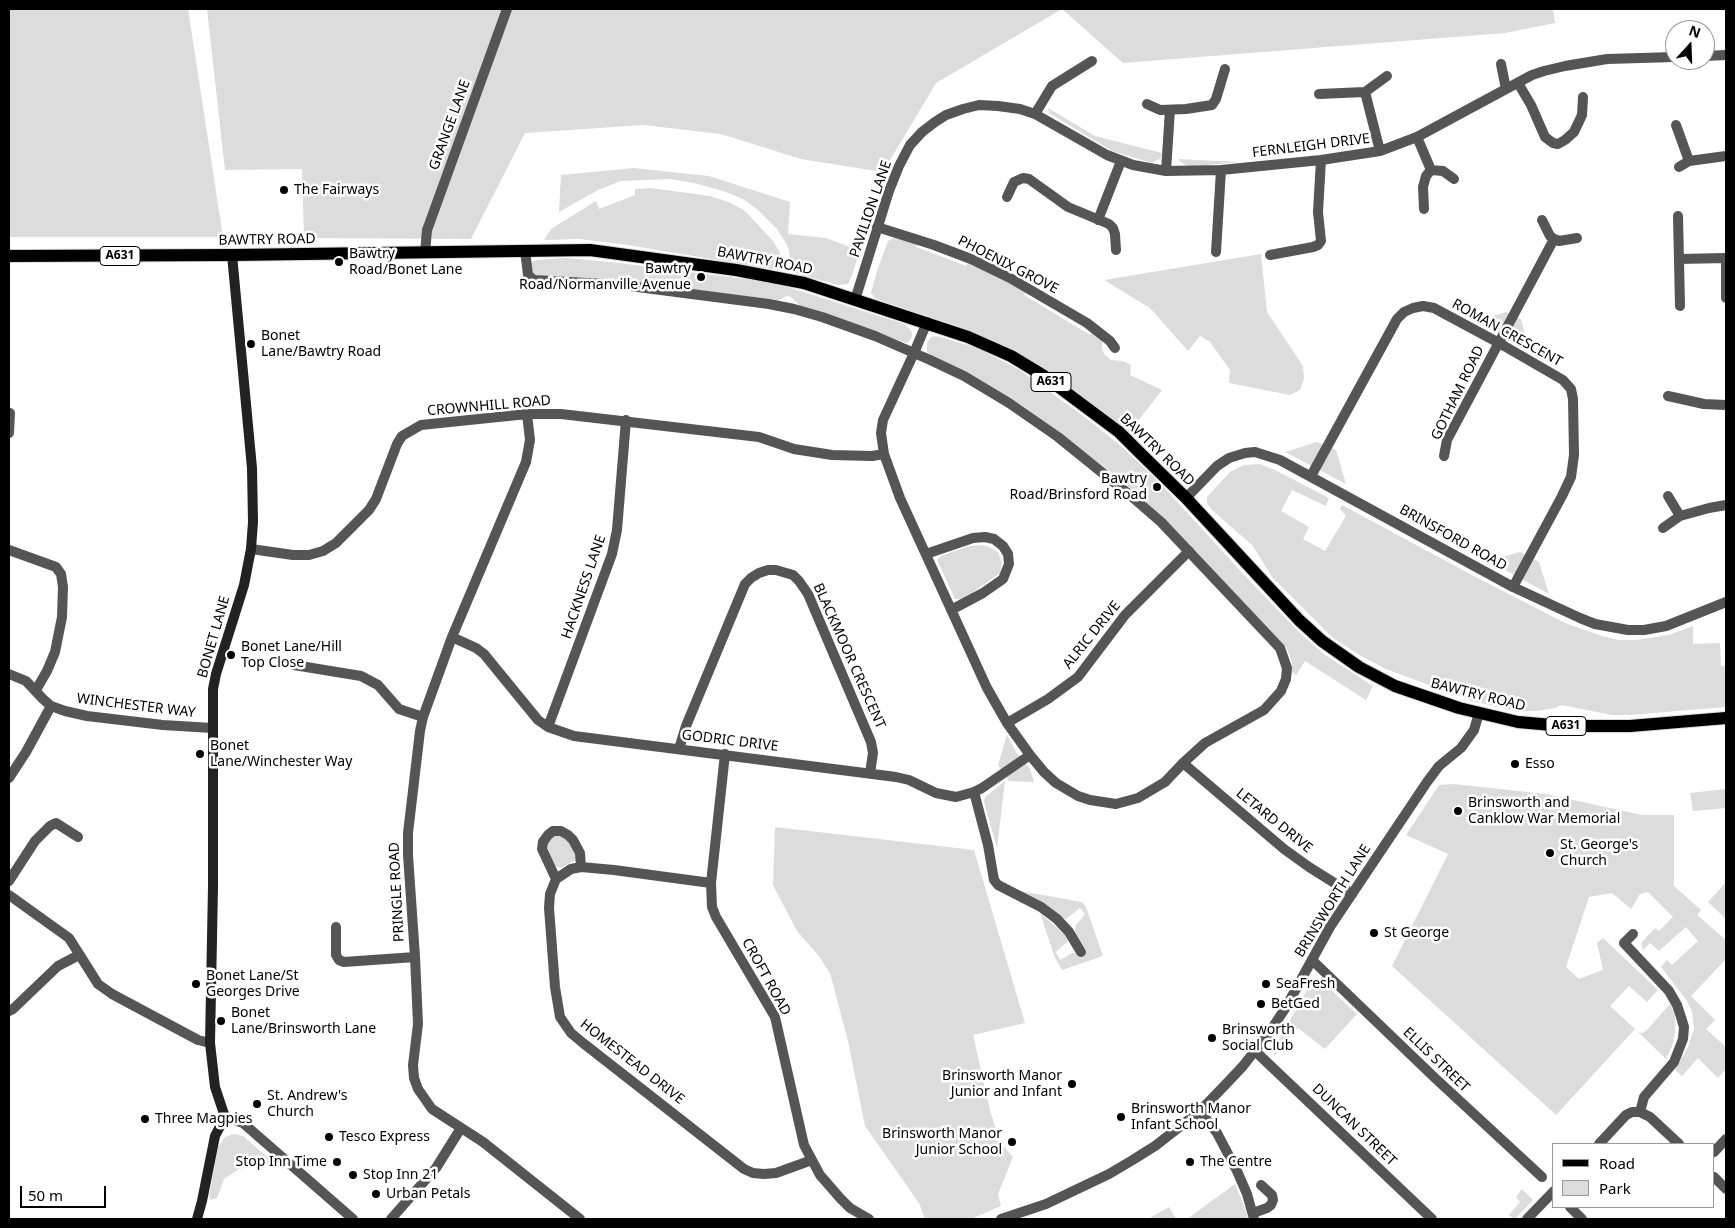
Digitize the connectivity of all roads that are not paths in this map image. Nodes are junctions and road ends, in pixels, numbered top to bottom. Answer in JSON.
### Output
{"nodes":[{"id":1,"x":506,"y":9,"type":"edge"},
{"id":2,"x":1665,"y":57,"type":"edge"},
{"id":3,"x":1092,"y":61,"type":"dead end"},
{"id":4,"x":1501,"y":64,"type":"dead end"},
{"id":5,"x":1225,"y":69,"type":"dead end"},
{"id":6,"x":1387,"y":76,"type":"dead end"},
{"id":7,"x":1518,"y":83,"type":"junction"},
{"id":8,"x":1506,"y":89,"type":"junction"},
{"id":9,"x":1365,"y":92,"type":"junction"},
{"id":10,"x":1319,"y":94,"type":"dead end"},
{"id":11,"x":1583,"y":97,"type":"dead end"},
{"id":12,"x":1147,"y":104,"type":"dead end"},
{"id":13,"x":1170,"y":110,"type":"junction"},
{"id":14,"x":1035,"y":114,"type":"junction"},
{"id":15,"x":946,"y":115,"type":"joint"},
{"id":16,"x":1676,"y":125,"type":"dead end"},
{"id":17,"x":1417,"y":137,"type":"junction"},
{"id":18,"x":1380,"y":151,"type":"junction"},
{"id":19,"x":1726,"y":156,"type":"edge"},
{"id":20,"x":1321,"y":160,"type":"junction"},
{"id":21,"x":1121,"y":161,"type":"junction"},
{"id":22,"x":1689,"y":161,"type":"junction"},
{"id":23,"x":1679,"y":167,"type":"dead end"},
{"id":24,"x":1221,"y":170,"type":"junction"},
{"id":25,"x":1431,"y":170,"type":"junction"},
{"id":26,"x":1166,"y":171,"type":"junction"},
{"id":27,"x":1454,"y":179,"type":"dead end"},
{"id":28,"x":1007,"y":197,"type":"dead end"},
{"id":29,"x":1424,"y":209,"type":"dead end"},
{"id":30,"x":1678,"y":216,"type":"dead end"},
{"id":31,"x":1098,"y":220,"type":"junction"},
{"id":32,"x":1542,"y":220,"type":"dead end"},
{"id":33,"x":877,"y":227,"type":"junction"},
{"id":34,"x":1577,"y":238,"type":"dead end"},
{"id":35,"x":1554,"y":239,"type":"junction"},
{"id":36,"x":525,"y":250,"type":"junction"},
{"id":37,"x":1116,"y":250,"type":"dead end"},
{"id":38,"x":426,"y":252,"type":"junction"},
{"id":39,"x":1216,"y":252,"type":"dead end"},
{"id":40,"x":232,"y":255,"type":"junction"},
{"id":41,"x":1270,"y":255,"type":"dead end"},
{"id":42,"x":9,"y":256,"type":"edge"},
{"id":43,"x":1726,"y":258,"type":"edge"},
{"id":44,"x":1679,"y":259,"type":"junction"},
{"id":45,"x":1726,"y":298,"type":"edge"},
{"id":46,"x":856,"y":300,"type":"junction"},
{"id":47,"x":1680,"y":306,"type":"dead end"},
{"id":48,"x":927,"y":322,"type":"junction"},
{"id":49,"x":1499,"y":343,"type":"junction"},
{"id":50,"x":1115,"y":348,"type":"dead end"},
{"id":51,"x":914,"y":353,"type":"junction"},
{"id":52,"x":1668,"y":396,"type":"dead end"},
{"id":53,"x":1726,"y":405,"type":"edge"},
{"id":54,"x":10,"y":413,"type":"edge"},
{"id":55,"x":527,"y":414,"type":"junction"},
{"id":56,"x":626,"y":420,"type":"junction"},
{"id":57,"x":9,"y":433,"type":"edge"},
{"id":58,"x":884,"y":454,"type":"junction"},
{"id":59,"x":1444,"y":456,"type":"dead end"},
{"id":60,"x":1311,"y":476,"type":"junction"},
{"id":61,"x":1668,"y":496,"type":"dead end"},
{"id":62,"x":1186,"y":498,"type":"junction"},
{"id":63,"x":1726,"y":505,"type":"edge"},
{"id":64,"x":1680,"y":516,"type":"junction"},
{"id":65,"x":1663,"y":528,"type":"dead end"},
{"id":66,"x":251,"y":549,"type":"junction"},
{"id":67,"x":9,"y":550,"type":"edge"},
{"id":68,"x":1189,"y":551,"type":"junction"},
{"id":69,"x":926,"y":554,"type":"junction"},
{"id":70,"x":1513,"y":587,"type":"junction"},
{"id":71,"x":1726,"y":602,"type":"edge"},
{"id":72,"x":951,"y":610,"type":"junction"},
{"id":73,"x":452,"y":637,"type":"junction"},
{"id":74,"x":294,"y":665,"type":"dead end"},
{"id":75,"x":9,"y":674,"type":"edge"},
{"id":76,"x":36,"y":690,"type":"junction"},
{"id":77,"x":51,"y":706,"type":"junction"},
{"id":78,"x":1479,"y":713,"type":"junction"},
{"id":79,"x":423,"y":717,"type":"junction"},
{"id":80,"x":1726,"y":718,"type":"edge"},
{"id":81,"x":1007,"y":723,"type":"junction"},
{"id":82,"x":548,"y":727,"type":"junction"},
{"id":83,"x":212,"y":728,"type":"junction"},
{"id":84,"x":679,"y":749,"type":"junction"},
{"id":85,"x":725,"y":754,"type":"junction"},
{"id":86,"x":1030,"y":755,"type":"junction"},
{"id":87,"x":1183,"y":762,"type":"junction"},
{"id":88,"x":870,"y":773,"type":"junction"},
{"id":89,"x":9,"y":778,"type":"edge"},
{"id":90,"x":974,"y":792,"type":"junction"},
{"id":91,"x":78,"y":837,"type":"dead end"},
{"id":92,"x":581,"y":867,"type":"junction"},
{"id":93,"x":556,"y":879,"type":"junction"},
{"id":94,"x":9,"y":881,"type":"edge"},
{"id":95,"x":711,"y":883,"type":"junction"},
{"id":96,"x":1352,"y":894,"type":"junction"},
{"id":97,"x":9,"y":895,"type":"edge"},
{"id":98,"x":336,"y":927,"type":"dead end"},
{"id":99,"x":1633,"y":934,"type":"dead end"},
{"id":100,"x":1081,"y":952,"type":"dead end"},
{"id":101,"x":79,"y":955,"type":"junction"},
{"id":102,"x":415,"y":958,"type":"junction"},
{"id":103,"x":1312,"y":960,"type":"junction"},
{"id":104,"x":9,"y":1011,"type":"edge"},
{"id":105,"x":210,"y":1043,"type":"junction"},
{"id":106,"x":1255,"y":1051,"type":"junction"},
{"id":107,"x":1200,"y":1110,"type":"junction"},
{"id":108,"x":1640,"y":1112,"type":"junction"},
{"id":109,"x":225,"y":1117,"type":"junction"},
{"id":110,"x":461,"y":1128,"type":"junction"},
{"id":111,"x":1726,"y":1139,"type":"edge"},
{"id":112,"x":1600,"y":1143,"type":"edge"},
{"id":113,"x":1678,"y":1143,"type":"edge"},
{"id":114,"x":1715,"y":1151,"type":"edge"},
{"id":115,"x":812,"y":1160,"type":"junction"},
{"id":116,"x":1542,"y":1177,"type":"dead end"},
{"id":117,"x":1715,"y":1178,"type":"edge"},
{"id":118,"x":1261,"y":1185,"type":"dead end"},
{"id":119,"x":1726,"y":1189,"type":"edge"},
{"id":120,"x":1552,"y":1196,"type":"edge"},
{"id":121,"x":1571,"y":1208,"type":"edge"},
{"id":122,"x":1253,"y":1216,"type":"edge"},
{"id":123,"x":197,"y":1219,"type":"edge"},
{"id":124,"x":353,"y":1219,"type":"edge"},
{"id":125,"x":391,"y":1219,"type":"edge"},
{"id":126,"x":580,"y":1219,"type":"edge"},
{"id":127,"x":869,"y":1219,"type":"edge"},
{"id":128,"x":1001,"y":1219,"type":"edge"},
{"id":129,"x":1432,"y":1219,"type":"edge"},
{"id":130,"x":1527,"y":1219,"type":"edge"},
{"id":131,"x":1582,"y":1219,"type":"edge"}],
"edges":[{"from":1,"to":38,"type":"street","name":"GRANGE LANE"},
{"from":2,"to":7,"type":"street","name":"FERNLEIGH DRIVE"},
{"from":3,"to":14,"type":"street"},
{"from":4,"to":8,"type":"street"},
{"from":5,"to":13,"type":"street"},
{"from":6,"to":9,"type":"street"},
{"from":7,"to":8,"type":"street","name":"FERNLEIGH DRIVE"},
{"from":7,"to":11,"type":"street"},
{"from":8,"to":17,"type":"street","name":"FERNLEIGH DRIVE"},
{"from":9,"to":10,"type":"street"},
{"from":9,"to":18,"type":"street"},
{"from":12,"to":13,"type":"street"},
{"from":13,"to":26,"type":"street"},
{"from":14,"to":15,"type":"street","name":"FERNLEIGH DRIVE"},
{"from":14,"to":21,"type":"street","name":"FERNLEIGH DRIVE"},
{"from":15,"to":33,"type":"street","name":"PAVILION LANE"},
{"from":16,"to":22,"type":"street"},
{"from":17,"to":18,"type":"street","name":"FERNLEIGH DRIVE"},
{"from":17,"to":25,"type":"street"},
{"from":18,"to":20,"type":"street","name":"FERNLEIGH DRIVE"},
{"from":19,"to":22,"type":"street"},
{"from":20,"to":24,"type":"street","name":"FERNLEIGH DRIVE"},
{"from":20,"to":41,"type":"street"},
{"from":21,"to":26,"type":"street","name":"FERNLEIGH DRIVE"},
{"from":21,"to":31,"type":"street"},
{"from":22,"to":23,"type":"street"},
{"from":24,"to":26,"type":"street","name":"FERNLEIGH DRIVE"},
{"from":24,"to":39,"type":"street"},
{"from":25,"to":27,"type":"street"},
{"from":25,"to":29,"type":"street"},
{"from":28,"to":31,"type":"street"},
{"from":30,"to":44,"type":"street"},
{"from":31,"to":37,"type":"street"},
{"from":32,"to":35,"type":"street"},
{"from":33,"to":46,"type":"street","name":"PAVILION LANE"},
{"from":33,"to":50,"type":"street","name":"PHOENIX GROVE"},
{"from":34,"to":35,"type":"street"},
{"from":35,"to":49,"type":"street","name":"GOTHAM ROAD"},
{"from":36,"to":38,"type":"main road","name":"BAWTRY ROAD","number":"A631"},
{"from":36,"to":46,"type":"main road","name":"BAWTRY ROAD","number":"A631"},
{"from":36,"to":51,"type":"street"},
{"from":38,"to":40,"type":"main road","name":"BAWTRY ROAD","number":"A631"},
{"from":40,"to":42,"type":"main road","name":"BAWTRY ROAD","number":"A631"},
{"from":40,"to":66,"type":"main road","name":"BONET LANE"},
{"from":43,"to":44,"type":"street"},
{"from":43,"to":45,"type":"street"},
{"from":44,"to":47,"type":"street"},
{"from":46,"to":48,"type":"main road","name":"BAWTRY ROAD","number":"A631"},
{"from":48,"to":51,"type":"street"},
{"from":48,"to":62,"type":"main road","name":"BAWTRY ROAD","number":"A631"},
{"from":49,"to":59,"type":"street","name":"GOTHAM ROAD"},
{"from":49,"to":60,"type":"street","name":"ROMAN CRESCENT"},
{"from":49,"to":70,"type":"street","name":"ROMAN CRESCENT"},
{"from":51,"to":58,"type":"street"},
{"from":51,"to":68,"type":"street"},
{"from":52,"to":53,"type":"street"},
{"from":54,"to":57,"type":"street"},
{"from":55,"to":56,"type":"street","name":"CROWNHILL ROAD"},
{"from":55,"to":66,"type":"street","name":"CROWNHILL ROAD"},
{"from":55,"to":73,"type":"street","name":"PRINGLE ROAD"},
{"from":56,"to":58,"type":"street","name":"CROWNHILL ROAD"},
{"from":56,"to":82,"type":"street","name":"HACKNESS LANE"},
{"from":58,"to":69,"type":"street"},
{"from":60,"to":62,"type":"street","name":"BRINSFORD ROAD"},
{"from":60,"to":70,"type":"street","name":"BRINSFORD ROAD"},
{"from":61,"to":64,"type":"street"},
{"from":62,"to":78,"type":"main road","name":"BAWTRY ROAD","number":"A631"},
{"from":63,"to":64,"type":"street"},
{"from":64,"to":65,"type":"street"},
{"from":66,"to":83,"type":"main road","name":"BONET LANE"},
{"from":67,"to":76,"type":"street"},
{"from":68,"to":81,"type":"street","name":"ALRIC DRIVE"},
{"from":68,"to":87,"type":"street"},
{"from":69,"to":72,"type":"street"},
{"from":69,"to":72,"type":"street"},
{"from":70,"to":71,"type":"street","name":"BRINSFORD ROAD"},
{"from":72,"to":81,"type":"street"},
{"from":73,"to":79,"type":"street","name":"PRINGLE ROAD"},
{"from":73,"to":82,"type":"street","name":"GODRIC DRIVE"},
{"from":74,"to":79,"type":"street"},
{"from":75,"to":76,"type":"street","name":"WINCHESTER WAY"},
{"from":76,"to":77,"type":"street","name":"WINCHESTER WAY"},
{"from":77,"to":83,"type":"street","name":"WINCHESTER WAY"},
{"from":77,"to":89,"type":"street"},
{"from":78,"to":80,"type":"main road","name":"BAWTRY ROAD","number":"A631"},
{"from":78,"to":96,"type":"street","name":"BRINSWORTH LANE"},
{"from":79,"to":102,"type":"street","name":"PRINGLE ROAD"},
{"from":81,"to":86,"type":"street"},
{"from":82,"to":84,"type":"street","name":"GODRIC DRIVE"},
{"from":83,"to":105,"type":"main road","name":"BONET LANE"},
{"from":84,"to":85,"type":"street","name":"GODRIC DRIVE"},
{"from":84,"to":88,"type":"street","name":"BLACKMOOR CRESCENT"},
{"from":85,"to":88,"type":"street","name":"GODRIC DRIVE"},
{"from":85,"to":95,"type":"street","name":"CROFT ROAD"},
{"from":86,"to":87,"type":"street"},
{"from":86,"to":90,"type":"street","name":"GODRIC DRIVE"},
{"from":87,"to":96,"type":"street","name":"LETARD DRIVE"},
{"from":88,"to":90,"type":"street","name":"GODRIC DRIVE"},
{"from":90,"to":100,"type":"street"},
{"from":91,"to":94,"type":"street"},
{"from":92,"to":93,"type":"street"},
{"from":92,"to":93,"type":"street"},
{"from":92,"to":95,"type":"street"},
{"from":93,"to":115,"type":"street","name":"HOMESTEAD DRIVE"},
{"from":95,"to":115,"type":"street","name":"CROFT ROAD"},
{"from":96,"to":103,"type":"street","name":"BRINSWORTH LANE"},
{"from":97,"to":101,"type":"street"},
{"from":98,"to":102,"type":"street"},
{"from":99,"to":108,"type":"street"},
{"from":101,"to":104,"type":"street"},
{"from":101,"to":105,"type":"street"},
{"from":102,"to":110,"type":"street","name":"PRINGLE ROAD"},
{"from":103,"to":106,"type":"street","name":"BRINSWORTH LANE"},
{"from":103,"to":116,"type":"street","name":"ELLIS STREET"},
{"from":105,"to":109,"type":"main road","name":"BONET LANE"},
{"from":106,"to":107,"type":"street","name":"BRINSWORTH LANE"},
{"from":106,"to":129,"type":"street","name":"DUNCAN STREET"},
{"from":107,"to":122,"type":"street"},
{"from":107,"to":128,"type":"street","name":"BRINSWORTH LANE"},
{"from":108,"to":112,"type":"street"},
{"from":108,"to":113,"type":"street"},
{"from":109,"to":123,"type":"main road"},
{"from":109,"to":124,"type":"street"},
{"from":110,"to":125,"type":"street"},
{"from":110,"to":126,"type":"street","name":"PRINGLE ROAD"},
{"from":111,"to":114,"type":"street"},
{"from":115,"to":127,"type":"street","name":"CROFT ROAD"},
{"from":117,"to":119,"type":"street"},
{"from":118,"to":122,"type":"street"},
{"from":120,"to":130,"type":"street"},
{"from":121,"to":131,"type":"street"}]}
